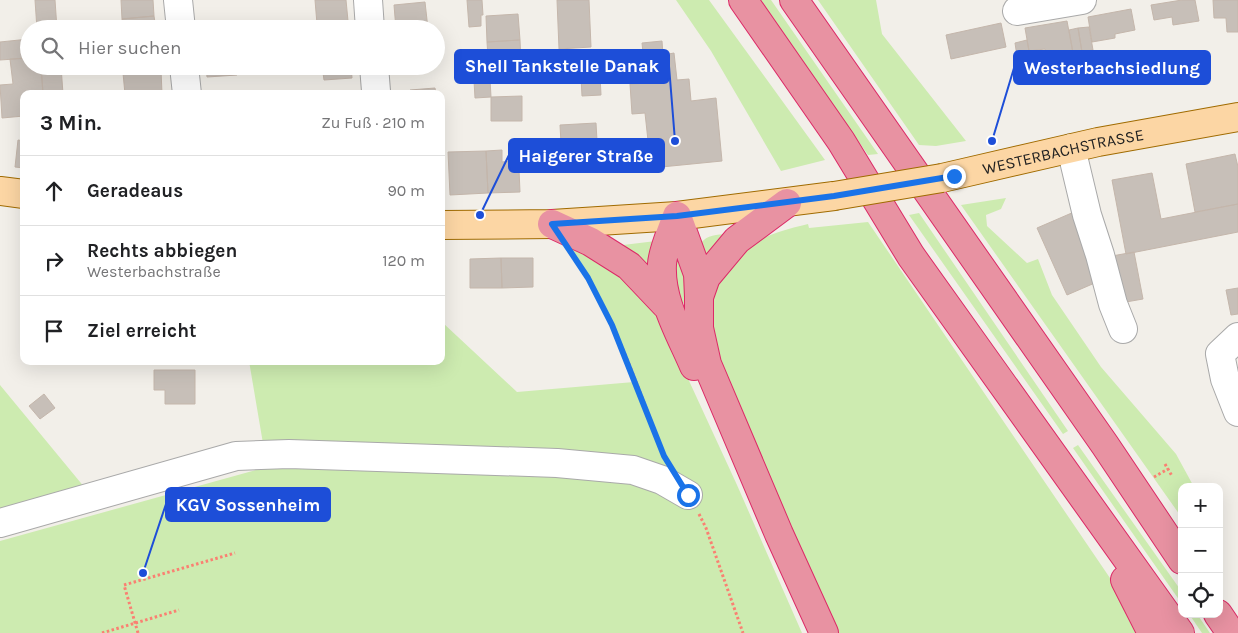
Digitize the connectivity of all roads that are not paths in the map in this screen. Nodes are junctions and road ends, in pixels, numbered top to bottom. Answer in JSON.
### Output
{"nodes":[{"id":1,"x":178,"y":0,"type":"edge"},
{"id":2,"x":368,"y":0,"type":"edge"},
{"id":3,"x":743,"y":0,"type":"edge"},
{"id":4,"x":794,"y":0,"type":"edge"},
{"id":5,"x":1082,"y":0,"type":"edge"},
{"id":6,"x":1017,"y":11,"type":"dead end"},
{"id":7,"x":180,"y":20,"type":"edge"},
{"id":8,"x":369,"y":20,"type":"edge"},
{"id":9,"x":185,"y":75,"type":"edge"},
{"id":10,"x":187,"y":90,"type":"edge"},
{"id":11,"x":1238,"y":117,"type":"edge"},
{"id":12,"x":1071,"y":148,"type":"junction"},
{"id":13,"x":0,"y":191,"type":"edge"},
{"id":14,"x":20,"y":194,"type":"edge"},
{"id":15,"x":787,"y":203,"type":"junction"},
{"id":16,"x":677,"y":216,"type":"junction"},
{"id":17,"x":552,"y":224,"type":"junction"},
{"id":18,"x":445,"y":225,"type":"edge"},
{"id":19,"x":699,"y":297,"type":"junction"},
{"id":20,"x":666,"y":305,"type":"junction"},
{"id":21,"x":1123,"y":329,"type":"dead end"},
{"id":22,"x":1238,"y":337,"type":"edge"},
{"id":23,"x":1237,"y":406,"type":"edge"},
{"id":24,"x":688,"y":495,"type":"road end"},
{"id":25,"x":1099,"y":518,"type":"junction"},
{"id":26,"x":0,"y":523,"type":"edge"},
{"id":27,"x":1178,"y":554,"type":"edge"},
{"id":28,"x":1221,"y":618,"type":"edge"},
{"id":29,"x":810,"y":633,"type":"edge"},
{"id":30,"x":824,"y":633,"type":"edge"},
{"id":31,"x":1152,"y":633,"type":"edge"},
{"id":32,"x":1180,"y":633,"type":"edge"},
{"id":33,"x":1231,"y":633,"type":"edge"}],
"edges":[{"from":1,"to":7,"type":"street"},
{"from":2,"to":8,"type":"street"},
{"from":3,"to":25,"type":"highway"},
{"from":4,"to":27,"type":"highway"},
{"from":5,"to":6,"type":"street"},
{"from":9,"to":10,"type":"street"},
{"from":11,"to":12,"type":"main road","name":"WESTERBACHSTRASSE"},
{"from":12,"to":15,"type":"main road","name":"WESTERBACHSTRASSE","bridge":true},
{"from":12,"to":21,"type":"street"},
{"from":13,"to":14,"type":"main road"},
{"from":15,"to":16,"type":"main road","name":"WESTERBACHSTRASSE"},
{"from":15,"to":19,"type":"highway"},
{"from":16,"to":17,"type":"main road","name":"WESTERBACHSTRASSE"},
{"from":16,"to":19,"type":"highway"},
{"from":16,"to":20,"type":"highway"},
{"from":17,"to":18,"type":"main road","name":"WESTERBACHSTRASSE"},
{"from":17,"to":20,"type":"highway"},
{"from":19,"to":30,"type":"highway"},
{"from":20,"to":29,"type":"highway"},
{"from":22,"to":23,"type":"street"},
{"from":24,"to":26,"type":"street"},
{"from":25,"to":31,"type":"highway"},
{"from":25,"to":32,"type":"highway"},
{"from":28,"to":33,"type":"highway"}]}
